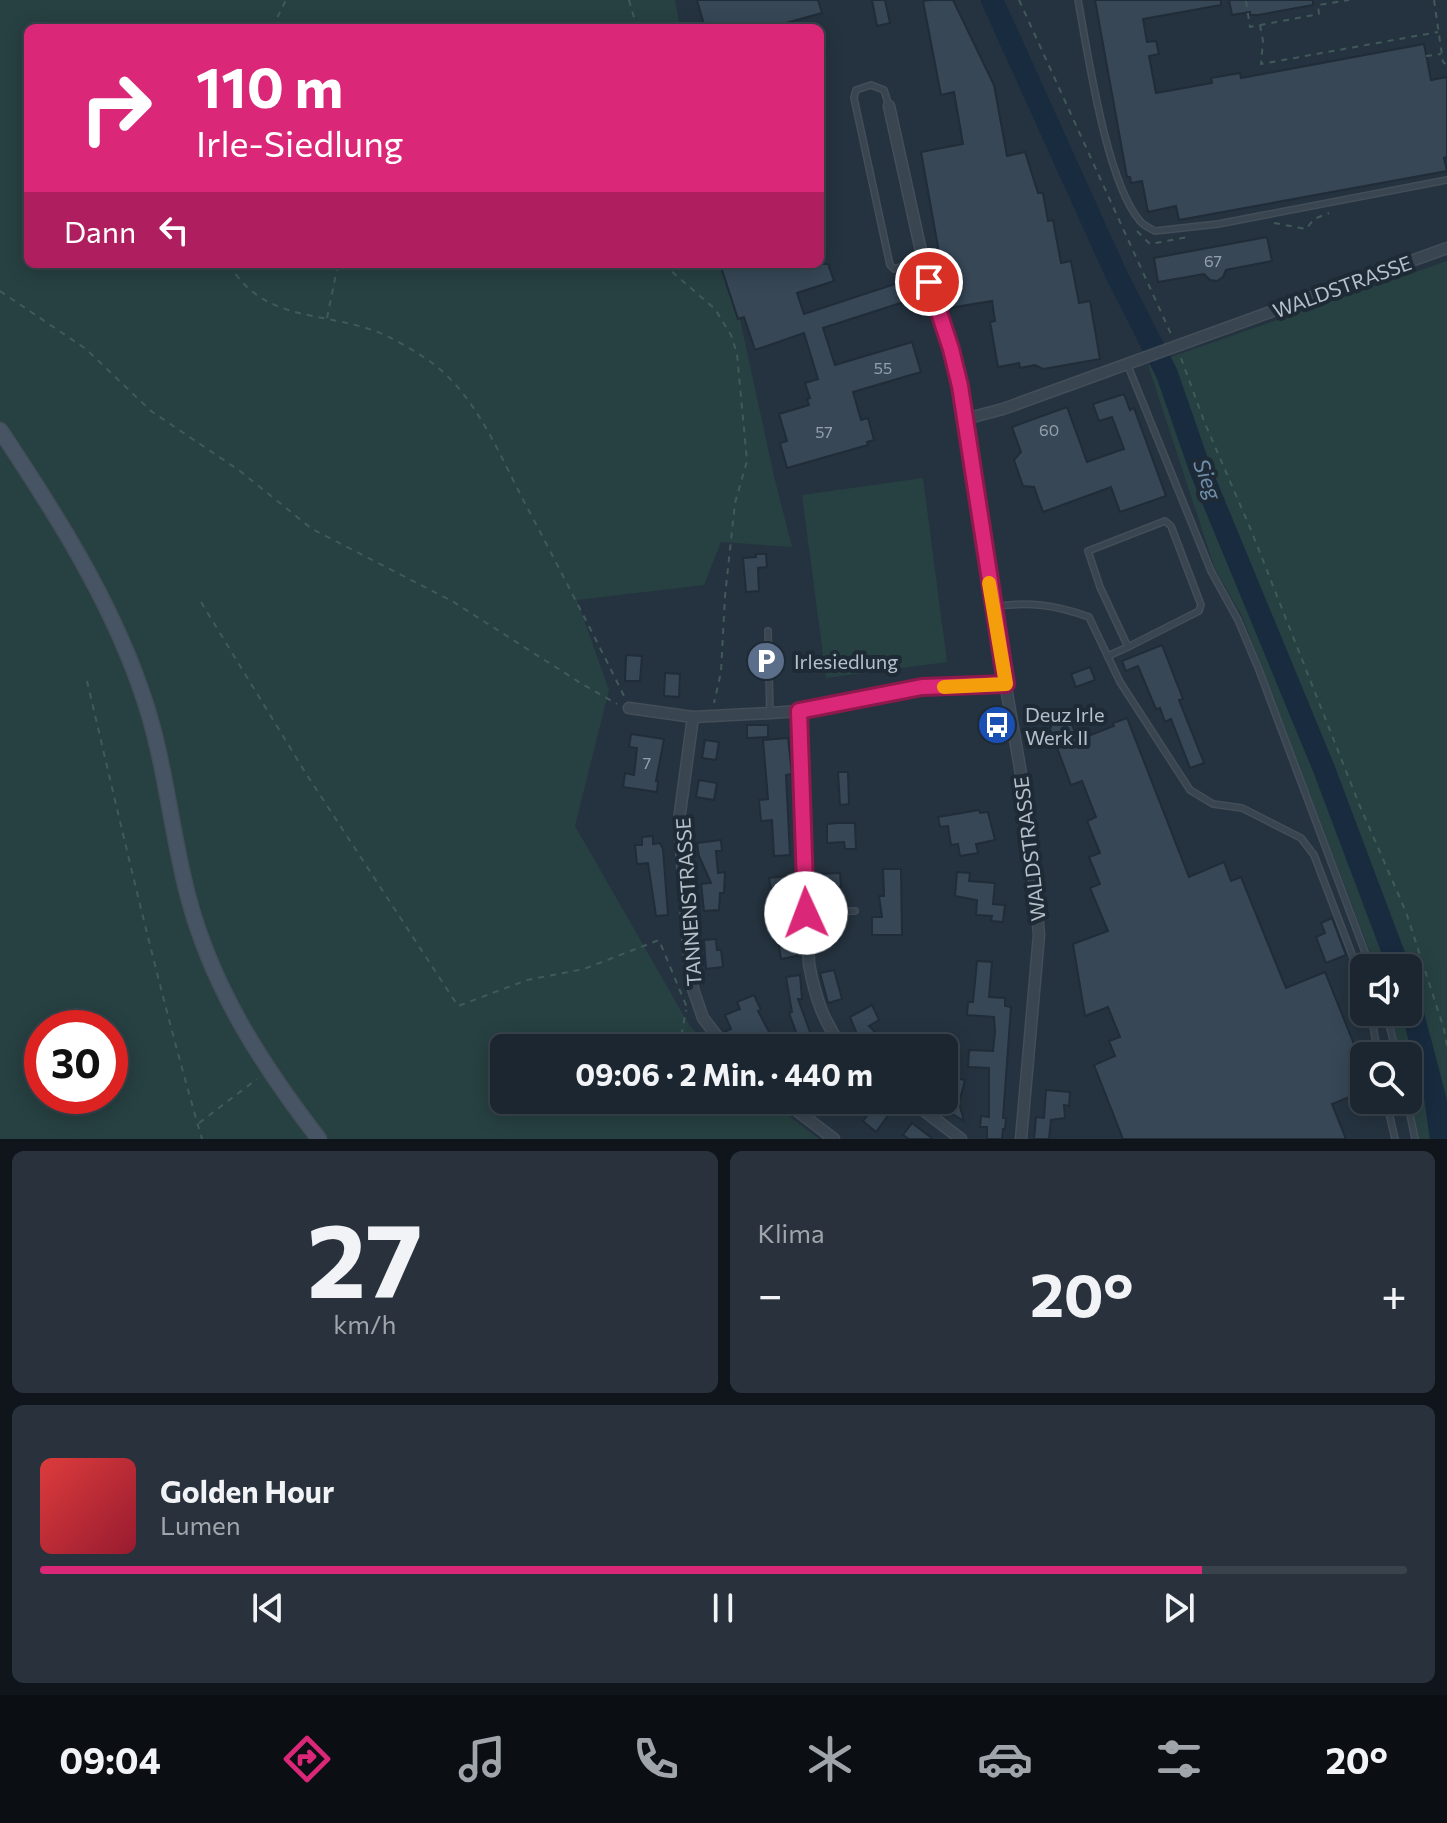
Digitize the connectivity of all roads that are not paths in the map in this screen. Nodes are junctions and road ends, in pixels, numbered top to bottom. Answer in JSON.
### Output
{"nodes":[{"id":1,"x":1078,"y":0,"type":"edge"},
{"id":2,"x":889,"y":106,"type":"joint"},
{"id":3,"x":1447,"y":180,"type":"edge"},
{"id":4,"x":1447,"y":248,"type":"edge"},
{"id":5,"x":923,"y":260,"type":"junction"},
{"id":6,"x":1127,"y":365,"type":"junction"},
{"id":7,"x":965,"y":419,"type":"junction"},
{"id":8,"x":0,"y":430,"type":"edge"},
{"id":9,"x":992,"y":607,"type":"junction"},
{"id":10,"x":768,"y":631,"type":"dead end"},
{"id":11,"x":1128,"y":647,"type":"junction"},
{"id":12,"x":1108,"y":656,"type":"junction"},
{"id":13,"x":1006,"y":684,"type":"junction"},
{"id":14,"x":629,"y":708,"type":"road end"},
{"id":15,"x":799,"y":711,"type":"junction"},
{"id":16,"x":770,"y":713,"type":"junction"},
{"id":17,"x":693,"y":717,"type":"junction"},
{"id":18,"x":855,"y":911,"type":"dead end"},
{"id":19,"x":806,"y":913,"type":"junction"},
{"id":20,"x":1352,"y":954,"type":"edge"},
{"id":21,"x":1366,"y":954,"type":"edge"},
{"id":22,"x":715,"y":1034,"type":"edge"},
{"id":23,"x":833,"y":1034,"type":"edge"},
{"id":24,"x":801,"y":1114,"type":"edge"},
{"id":25,"x":928,"y":1114,"type":"edge"},
{"id":26,"x":1389,"y":1114,"type":"edge"},
{"id":27,"x":1410,"y":1114,"type":"edge"},
{"id":28,"x":319,"y":1139,"type":"edge"},
{"id":29,"x":834,"y":1139,"type":"edge"},
{"id":30,"x":961,"y":1139,"type":"edge"},
{"id":31,"x":1021,"y":1139,"type":"edge"},
{"id":32,"x":1395,"y":1139,"type":"edge"},
{"id":33,"x":1415,"y":1139,"type":"edge"}],
"edges":[{"from":1,"to":3,"type":"lane"},
{"from":2,"to":5,"type":"street","name":"WALDSTRASSE"},
{"from":2,"to":5,"type":"lane"},
{"from":4,"to":6,"type":"street","name":"WALDSTRASSE"},
{"from":5,"to":7,"type":"street","name":"WALDSTRASSE"},
{"from":6,"to":7,"type":"street","name":"WALDSTRASSE"},
{"from":6,"to":21,"type":"lane"},
{"from":7,"to":9,"type":"street","name":"WALDSTRASSE"},
{"from":8,"to":28,"type":"main road"},
{"from":9,"to":12,"type":"lane"},
{"from":9,"to":13,"type":"street","name":"WALDSTRASSE"},
{"from":10,"to":16,"type":"lane"},
{"from":11,"to":11,"type":"lane"},
{"from":11,"to":12,"type":"lane"},
{"from":12,"to":20,"type":"lane"},
{"from":13,"to":15,"type":"street"},
{"from":13,"to":31,"type":"street","name":"WALDSTRASSE"},
{"from":14,"to":17,"type":"street"},
{"from":15,"to":16,"type":"street"},
{"from":15,"to":19,"type":"street"},
{"from":16,"to":17,"type":"street"},
{"from":17,"to":22,"type":"street","name":"TANNENSTRASSE"},
{"from":18,"to":19,"type":"lane"},
{"from":19,"to":23,"type":"street"},
{"from":24,"to":29,"type":"street"},
{"from":25,"to":30,"type":"street"},
{"from":26,"to":32,"type":"lane"},
{"from":27,"to":33,"type":"lane"}]}
